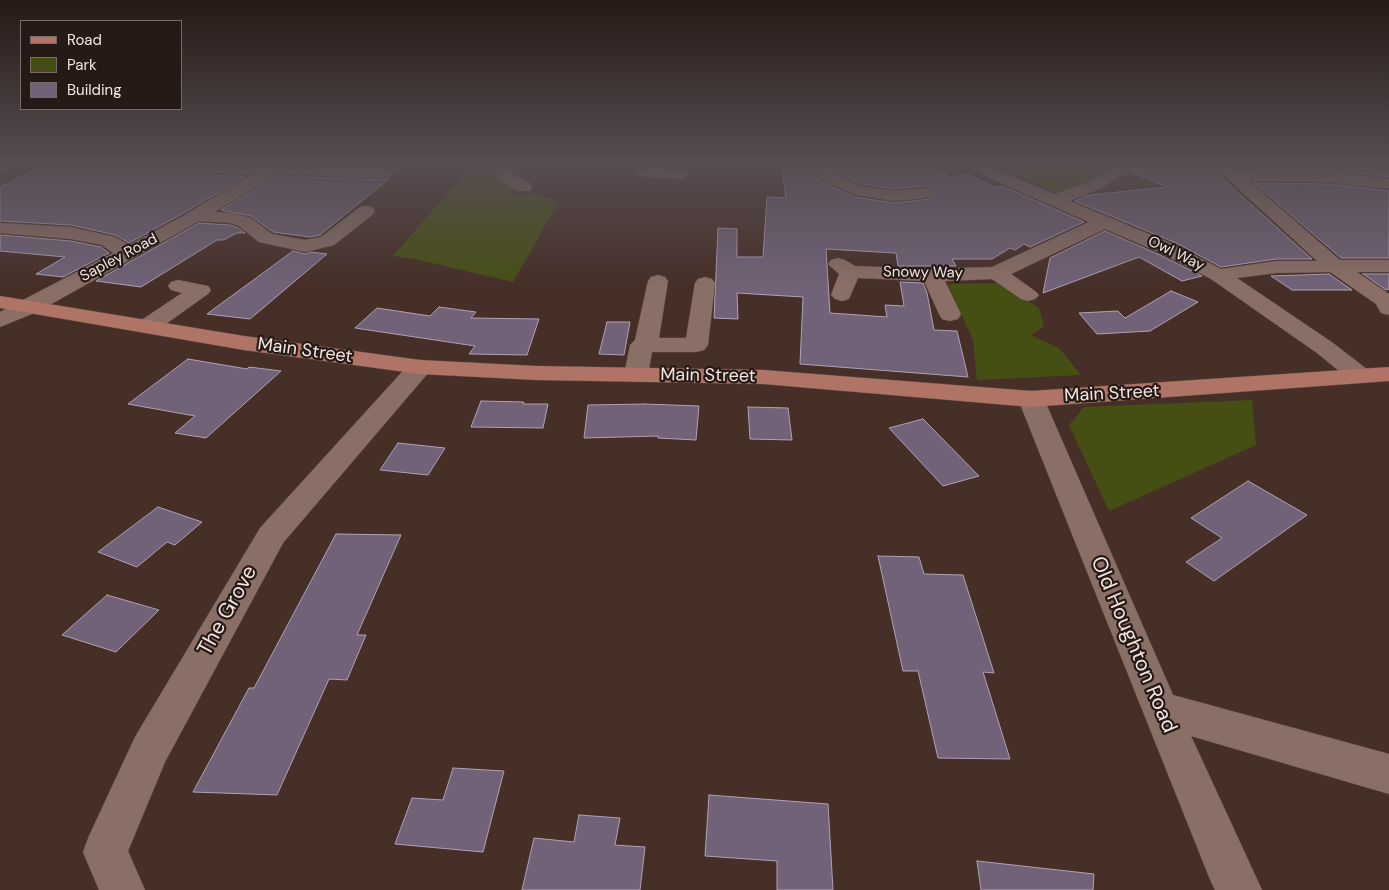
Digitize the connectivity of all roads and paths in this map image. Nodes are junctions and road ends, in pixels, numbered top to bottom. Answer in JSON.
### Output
{"nodes":[{"id":1,"x":216,"y":205,"type":"edge"},
{"id":2,"x":1067,"y":205,"type":"edge"},
{"id":3,"x":1266,"y":205,"type":"edge"},
{"id":4,"x":366,"y":211,"type":"dead end"},
{"id":5,"x":197,"y":216,"type":"junction"},
{"id":6,"x":1106,"y":221,"type":"junction"},
{"id":7,"x":0,"y":228,"type":"edge"},
{"id":8,"x":131,"y":251,"type":"junction"},
{"id":9,"x":1334,"y":266,"type":"junction"},
{"id":10,"x":1389,"y":266,"type":"edge"},
{"id":11,"x":996,"y":273,"type":"junction"},
{"id":12,"x":932,"y":275,"type":"junction"},
{"id":13,"x":1218,"y":275,"type":"junction"},
{"id":14,"x":658,"y":281,"type":"dead end"},
{"id":15,"x":706,"y":283,"type":"dead end"},
{"id":16,"x":178,"y":286,"type":"dead end"},
{"id":17,"x":842,"y":295,"type":"dead end"},
{"id":18,"x":1028,"y":295,"type":"dead end"},
{"id":19,"x":0,"y":302,"type":"edge"},
{"id":20,"x":31,"y":306,"type":"junction"},
{"id":21,"x":1389,"y":308,"type":"edge"},
{"id":22,"x":950,"y":314,"type":"dead end"},
{"id":23,"x":0,"y":320,"type":"edge"},
{"id":24,"x":148,"y":326,"type":"junction"},
{"id":25,"x":646,"y":345,"type":"junction"},
{"id":26,"x":420,"y":367,"type":"junction"},
{"id":27,"x":1389,"y":374,"type":"edge"},
{"id":28,"x":636,"y":375,"type":"junction"},
{"id":29,"x":1359,"y":375,"type":"junction"},
{"id":30,"x":1031,"y":399,"type":"junction"},
{"id":31,"x":1160,"y":709,"type":"junction"},
{"id":32,"x":1389,"y":774,"type":"edge"},
{"id":33,"x":122,"y":890,"type":"edge"},
{"id":34,"x":1239,"y":890,"type":"edge"}],
"edges":[{"from":1,"to":5,"type":"street","name":"Sapley Road"},
{"from":2,"to":6,"type":"street","name":"Owl Way"},
{"from":3,"to":9,"type":"street"},
{"from":4,"to":5,"type":"street"},
{"from":5,"to":8,"type":"street","name":"Sapley Road"},
{"from":6,"to":11,"type":"street","name":"Snowy Way"},
{"from":6,"to":13,"type":"street","name":"Owl Way"},
{"from":7,"to":8,"type":"street"},
{"from":8,"to":20,"type":"street","name":"Sapley Road"},
{"from":9,"to":10,"type":"street"},
{"from":9,"to":13,"type":"street"},
{"from":9,"to":21,"type":"street"},
{"from":11,"to":12,"type":"street","name":"Snowy Way"},
{"from":11,"to":18,"type":"street"},
{"from":12,"to":17,"type":"street","name":"Snowy Way"},
{"from":12,"to":22,"type":"street"},
{"from":13,"to":29,"type":"street","name":"Owl Way"},
{"from":14,"to":25,"type":"street"},
{"from":15,"to":25,"type":"street"},
{"from":16,"to":24,"type":"street"},
{"from":19,"to":20,"type":"main road","name":"Main Street"},
{"from":20,"to":23,"type":"street","name":"Sapley Road"},
{"from":20,"to":24,"type":"main road","name":"Main Street"},
{"from":24,"to":26,"type":"main road","name":"Main Street"},
{"from":25,"to":28,"type":"street"},
{"from":26,"to":28,"type":"main road","name":"Main Street"},
{"from":26,"to":33,"type":"street","name":"The Grove"},
{"from":27,"to":29,"type":"main road","name":"Main Street"},
{"from":28,"to":30,"type":"main road","name":"Main Street"},
{"from":29,"to":30,"type":"main road","name":"Main Street"},
{"from":30,"to":31,"type":"street","name":"Old Houghton Road"},
{"from":31,"to":32,"type":"street"},
{"from":31,"to":34,"type":"street","name":"Old Houghton Road"}]}
